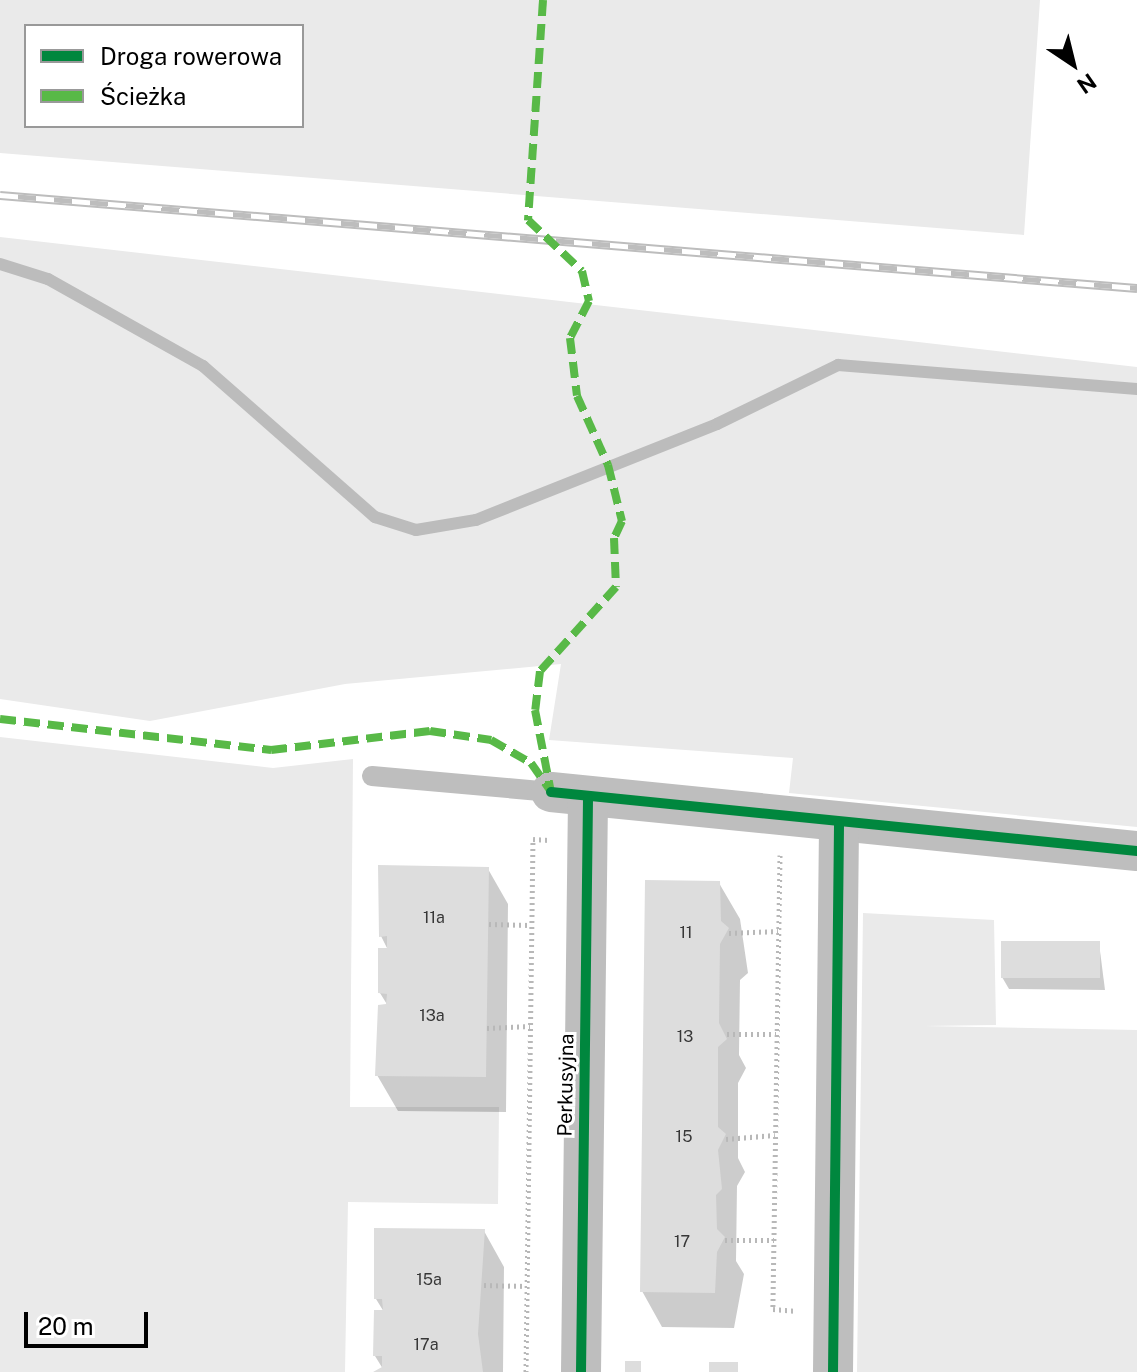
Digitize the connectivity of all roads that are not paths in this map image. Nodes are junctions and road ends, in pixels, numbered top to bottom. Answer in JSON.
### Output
{"nodes":[{"id":1,"x":372,"y":776,"type":"dead end"},
{"id":2,"x":570,"y":795,"type":"junction"},
{"id":3,"x":839,"y":825,"type":"junction"},
{"id":4,"x":1137,"y":851,"type":"edge"},
{"id":5,"x":581,"y":1372,"type":"edge"},
{"id":6,"x":833,"y":1372,"type":"edge"}],
"edges":[{"from":1,"to":2,"type":"lane"},
{"from":2,"to":3,"type":"street"},
{"from":2,"to":5,"type":"street","name":"Perkusyjna"},
{"from":3,"to":4,"type":"street"},
{"from":3,"to":6,"type":"street"}]}
